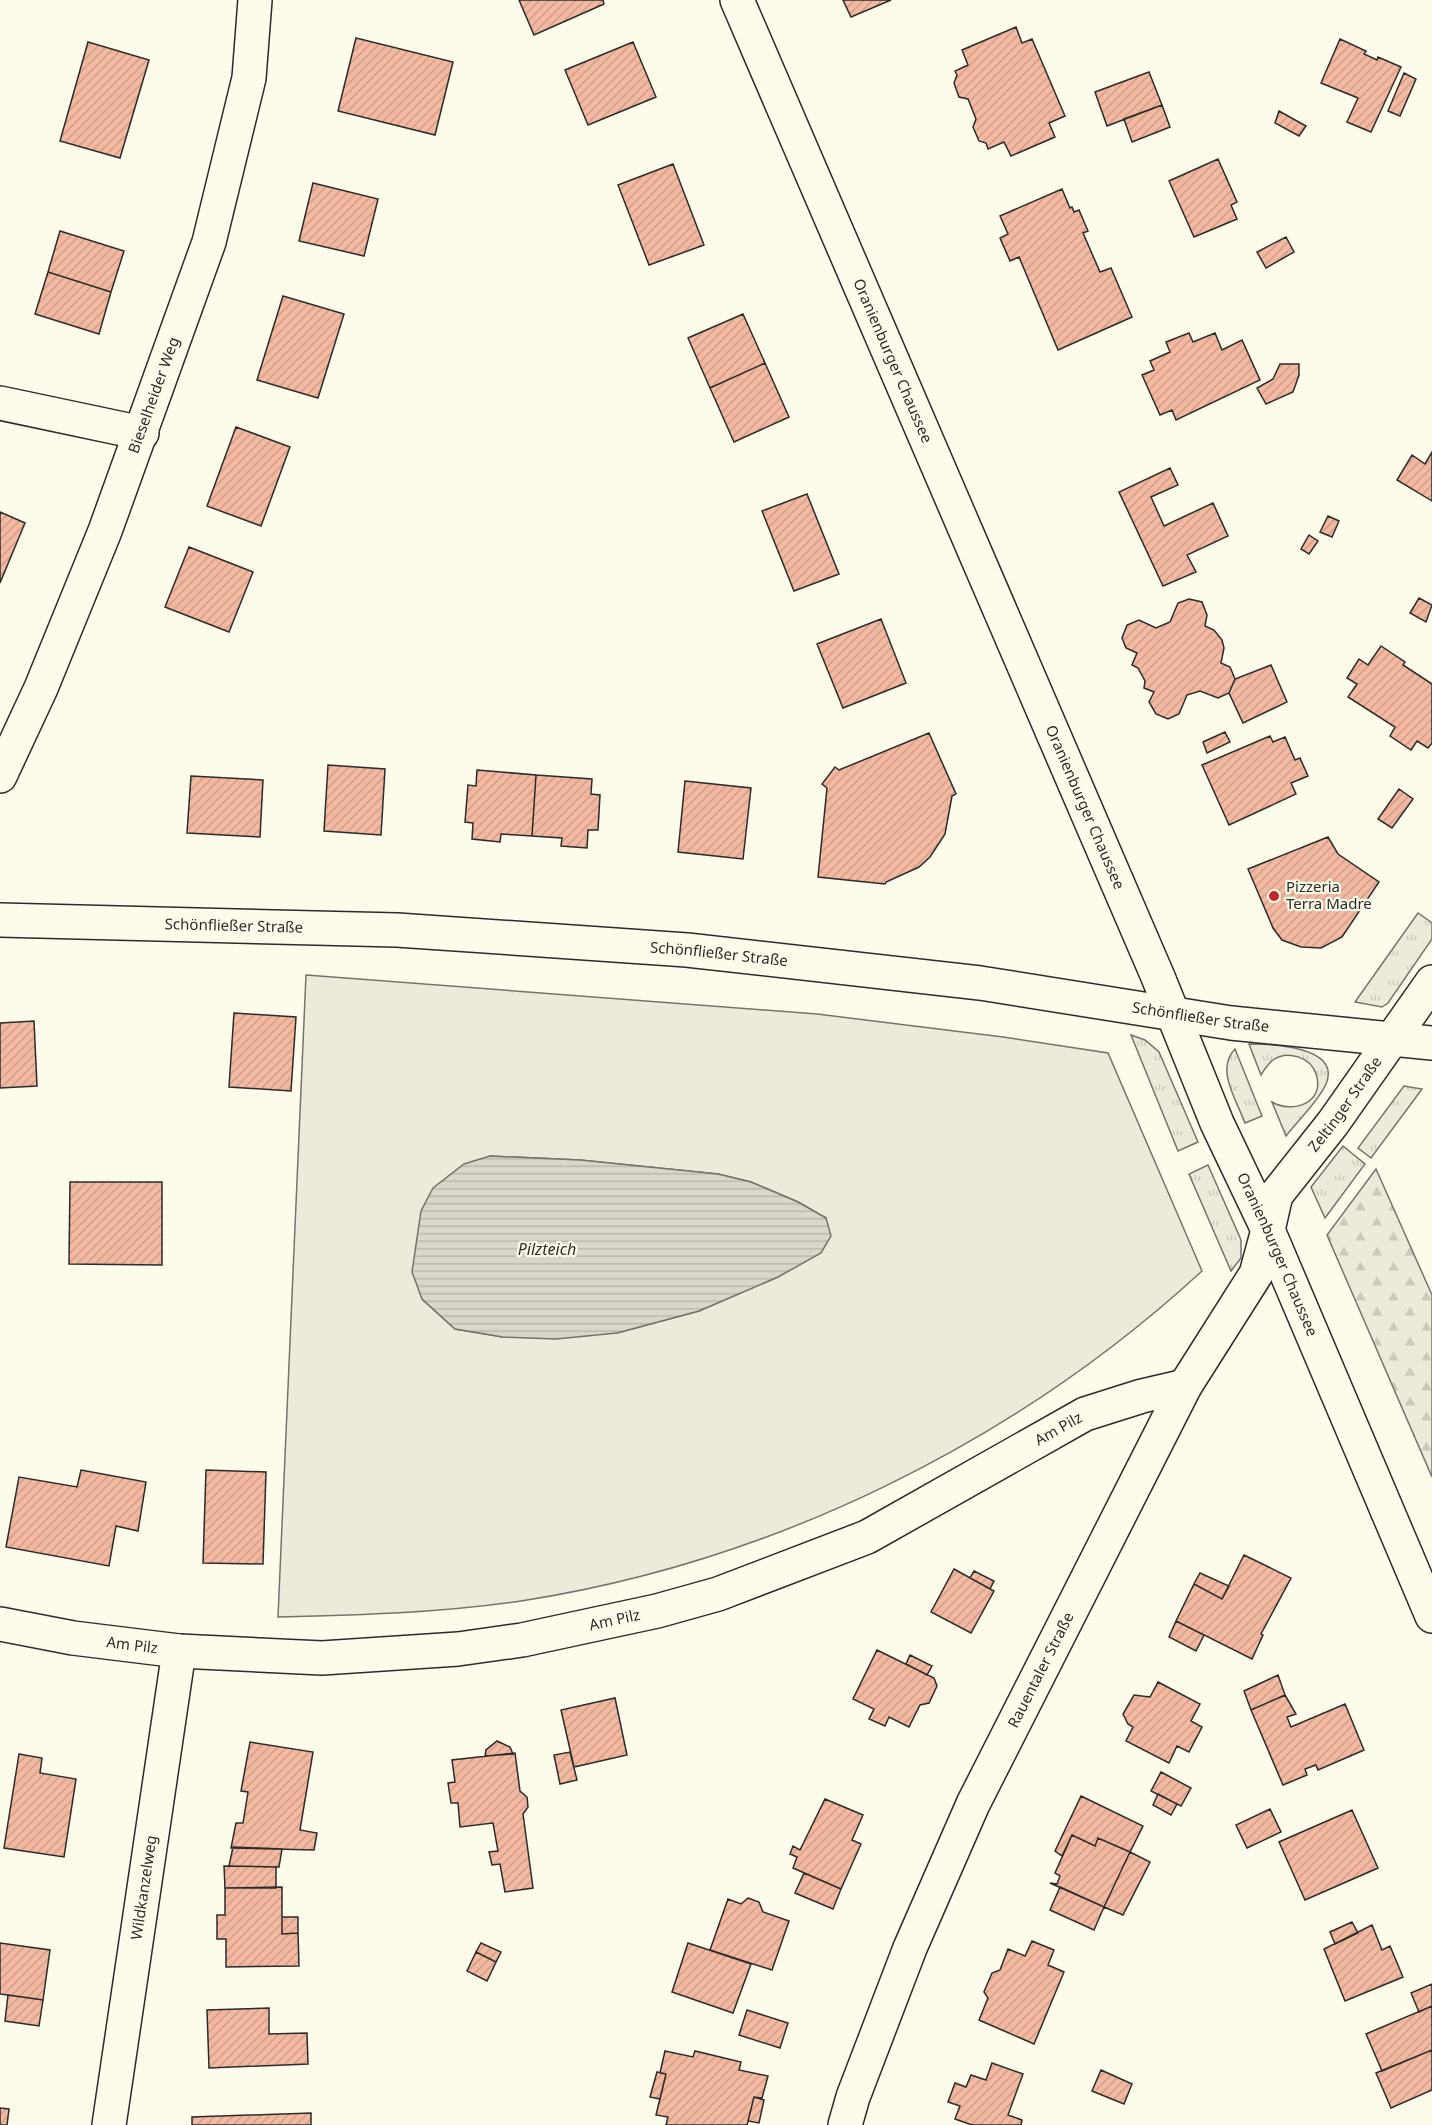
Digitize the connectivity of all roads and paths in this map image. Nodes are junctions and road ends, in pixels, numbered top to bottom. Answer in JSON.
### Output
{"nodes":[{"id":1,"x":255,"y":0,"type":"edge"},
{"id":2,"x":737,"y":0,"type":"edge"},
{"id":3,"x":0,"y":404,"type":"edge"},
{"id":4,"x":142,"y":433,"type":"junction"},
{"id":5,"x":0,"y":776,"type":"edge"},
{"id":6,"x":0,"y":920,"type":"edge"},
{"id":7,"x":1432,"y":982,"type":"edge"},
{"id":8,"x":1172,"y":1012,"type":"junction"},
{"id":9,"x":1392,"y":1039,"type":"junction"},
{"id":10,"x":1432,"y":1043,"type":"edge"},
{"id":11,"x":1268,"y":1230,"type":"junction"},
{"id":12,"x":1185,"y":1386,"type":"junction"},
{"id":13,"x":1432,"y":1616,"type":"edge"},
{"id":14,"x":0,"y":1624,"type":"edge"},
{"id":15,"x":179,"y":1651,"type":"junction"},
{"id":16,"x":109,"y":2125,"type":"edge"},
{"id":17,"x":845,"y":2125,"type":"edge"}],
"edges":[{"from":1,"to":4,"type":"street","name":"Bieselheider Weg"},
{"from":2,"to":8,"type":"street","name":"Oranienburger Chaussee"},
{"from":3,"to":4,"type":"street"},
{"from":4,"to":5,"type":"street","name":"Bieselheider Weg"},
{"from":6,"to":8,"type":"street","name":"Schönfließer Straße"},
{"from":7,"to":9,"type":"street","name":"Zeltinger Straße"},
{"from":8,"to":9,"type":"street","name":"Schönfließer Straße"},
{"from":8,"to":11,"type":"street","name":"Oranienburger Chaussee"},
{"from":9,"to":10,"type":"street","name":"Schönfließer Straße"},
{"from":9,"to":11,"type":"street","name":"Zeltinger Straße"},
{"from":11,"to":12,"type":"street","name":"Rauentaler Straße"},
{"from":11,"to":13,"type":"street","name":"Oranienburger Chaussee"},
{"from":12,"to":15,"type":"street","name":"Am Pilz"},
{"from":12,"to":17,"type":"street","name":"Rauentaler Straße"},
{"from":14,"to":15,"type":"street","name":"Am Pilz"},
{"from":15,"to":16,"type":"street","name":"Wildkanzelweg"}]}
